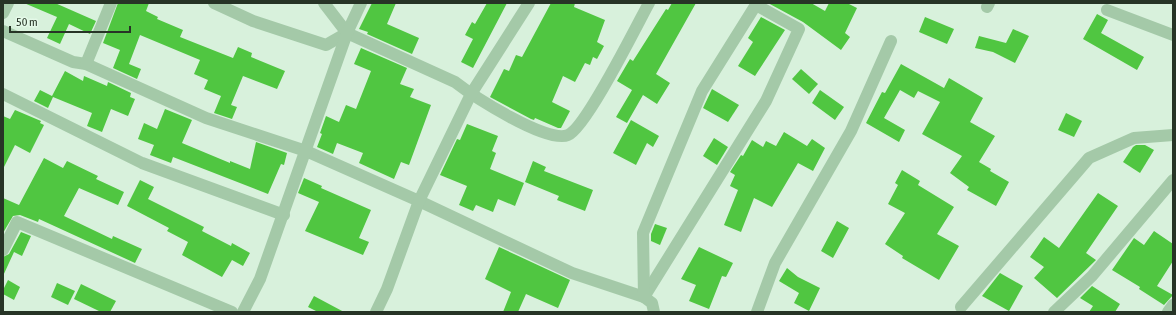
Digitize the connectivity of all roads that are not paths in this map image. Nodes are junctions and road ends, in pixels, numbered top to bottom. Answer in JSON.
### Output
{"nodes":[{"id":1,"x":8,"y":3,"type":"edge"},
{"id":2,"x":110,"y":3,"type":"edge"},
{"id":3,"x":214,"y":3,"type":"edge"},
{"id":4,"x":324,"y":3,"type":"edge"},
{"id":5,"x":362,"y":3,"type":"edge"},
{"id":6,"x":529,"y":3,"type":"edge"},
{"id":7,"x":649,"y":3,"type":"edge"},
{"id":8,"x":756,"y":4,"type":"edge"},
{"id":9,"x":1107,"y":10,"type":"dead end"},
{"id":10,"x":3,"y":13,"type":"edge"},
{"id":11,"x":3,"y":31,"type":"edge"},
{"id":12,"x":347,"y":33,"type":"junction"},
{"id":13,"x":1173,"y":35,"type":"edge"},
{"id":14,"x":891,"y":41,"type":"dead end"},
{"id":15,"x":86,"y":64,"type":"junction"},
{"id":16,"x":3,"y":94,"type":"edge"},
{"id":17,"x":471,"y":94,"type":"junction"},
{"id":18,"x":1173,"y":135,"type":"edge"},
{"id":19,"x":306,"y":151,"type":"junction"},
{"id":20,"x":1173,"y":180,"type":"edge"},
{"id":21,"x":419,"y":201,"type":"junction"},
{"id":22,"x":284,"y":215,"type":"junction"},
{"id":23,"x":3,"y":250,"type":"edge"},
{"id":24,"x":644,"y":297,"type":"junction"},
{"id":25,"x":1173,"y":305,"type":"edge"},
{"id":26,"x":961,"y":307,"type":"dead end"},
{"id":27,"x":232,"y":312,"type":"edge"},
{"id":28,"x":242,"y":312,"type":"edge"},
{"id":29,"x":376,"y":312,"type":"edge"},
{"id":30,"x":654,"y":312,"type":"edge"},
{"id":31,"x":757,"y":312,"type":"edge"},
{"id":32,"x":1054,"y":312,"type":"edge"},
{"id":33,"x":1168,"y":312,"type":"edge"}],
"edges":[{"from":1,"to":10,"type":"street"},
{"from":2,"to":15,"type":"street"},
{"from":3,"to":12,"type":"street"},
{"from":4,"to":12,"type":"street"},
{"from":5,"to":12,"type":"street"},
{"from":6,"to":17,"type":"street"},
{"from":7,"to":17,"type":"street"},
{"from":8,"to":24,"type":"street"},
{"from":8,"to":24,"type":"street"},
{"from":9,"to":13,"type":"street"},
{"from":11,"to":15,"type":"street"},
{"from":12,"to":17,"type":"street"},
{"from":12,"to":19,"type":"street"},
{"from":14,"to":31,"type":"street"},
{"from":15,"to":19,"type":"street"},
{"from":16,"to":22,"type":"street"},
{"from":17,"to":21,"type":"street"},
{"from":18,"to":26,"type":"street"},
{"from":19,"to":21,"type":"street"},
{"from":19,"to":22,"type":"street"},
{"from":20,"to":32,"type":"street"},
{"from":21,"to":24,"type":"street"},
{"from":21,"to":29,"type":"street"},
{"from":22,"to":28,"type":"street"},
{"from":23,"to":27,"type":"street"},
{"from":24,"to":30,"type":"street"},
{"from":25,"to":33,"type":"street"}]}
